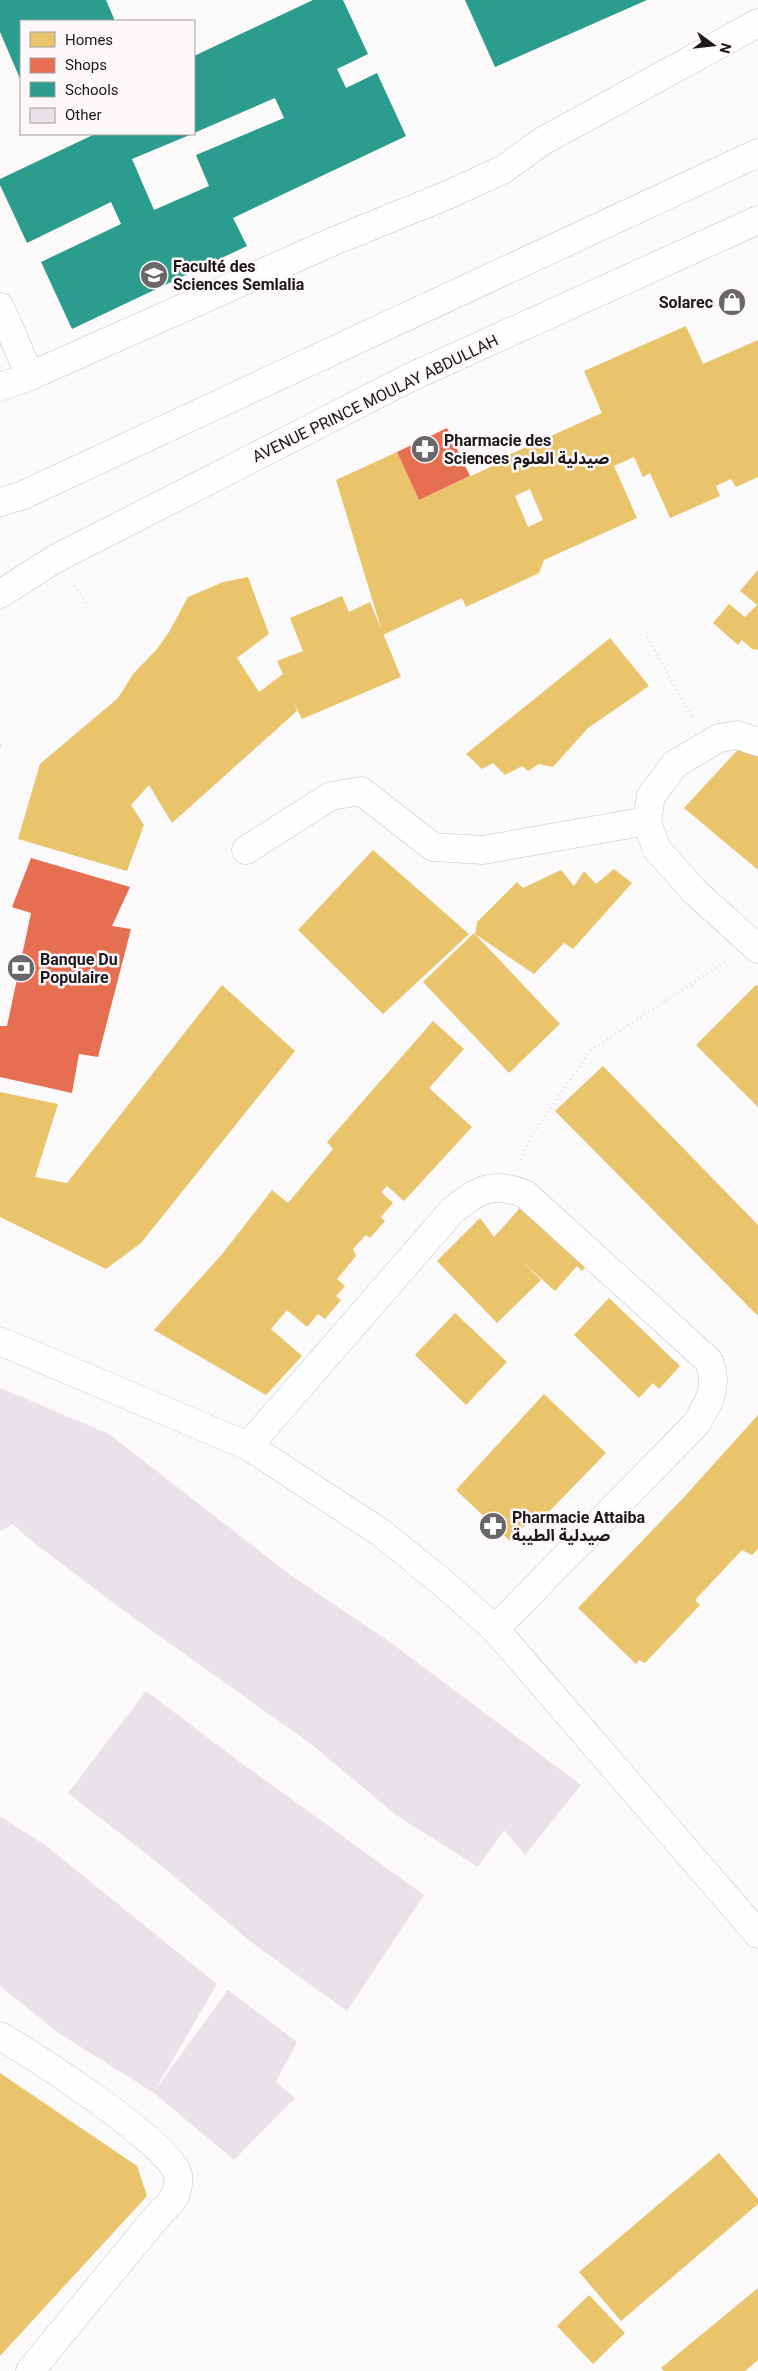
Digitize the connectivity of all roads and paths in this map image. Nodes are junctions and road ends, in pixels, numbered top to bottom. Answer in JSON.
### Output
{"nodes":[{"id":1,"x":758,"y":23,"type":"edge"},
{"id":2,"x":758,"y":153,"type":"edge"},
{"id":3,"x":758,"y":220,"type":"edge"},
{"id":4,"x":0,"y":307,"type":"edge"},
{"id":5,"x":30,"y":376,"type":"junction"},
{"id":6,"x":0,"y":387,"type":"edge"},
{"id":7,"x":0,"y":502,"type":"edge"},
{"id":8,"x":0,"y":594,"type":"edge"},
{"id":9,"x":647,"y":637,"type":"dead end"},
{"id":10,"x":758,"y":742,"type":"edge"},
{"id":11,"x":5,"y":745,"type":"dead end"},
{"id":12,"x":707,"y":745,"type":"junction"},
{"id":13,"x":0,"y":746,"type":"edge"},
{"id":14,"x":647,"y":821,"type":"junction"},
{"id":15,"x":246,"y":850,"type":"dead end"},
{"id":16,"x":755,"y":946,"type":"edge"},
{"id":17,"x":510,"y":1188,"type":"junction"},
{"id":18,"x":0,"y":1341,"type":"edge"},
{"id":19,"x":248,"y":1446,"type":"junction"},
{"id":20,"x":495,"y":1629,"type":"junction"},
{"id":21,"x":758,"y":1934,"type":"edge"},
{"id":22,"x":0,"y":2036,"type":"edge"},
{"id":23,"x":30,"y":2371,"type":"edge"}],
"edges":[{"from":1,"to":5,"type":"street"},
{"from":2,"to":7,"type":"street"},
{"from":3,"to":8,"type":"street","name":"AVENUE PRINCE MOULAY ABDULLAH"},
{"from":4,"to":5,"type":"street"},
{"from":5,"to":6,"type":"street"},
{"from":9,"to":12,"type":"path"},
{"from":10,"to":12,"type":"street"},
{"from":11,"to":13,"type":"path"},
{"from":12,"to":14,"type":"street"},
{"from":14,"to":15,"type":"street"},
{"from":14,"to":16,"type":"street"},
{"from":16,"to":17,"type":"path"},
{"from":17,"to":19,"type":"street"},
{"from":17,"to":20,"type":"street"},
{"from":18,"to":19,"type":"street"},
{"from":19,"to":20,"type":"street"},
{"from":20,"to":21,"type":"street"},
{"from":22,"to":23,"type":"street"}]}
